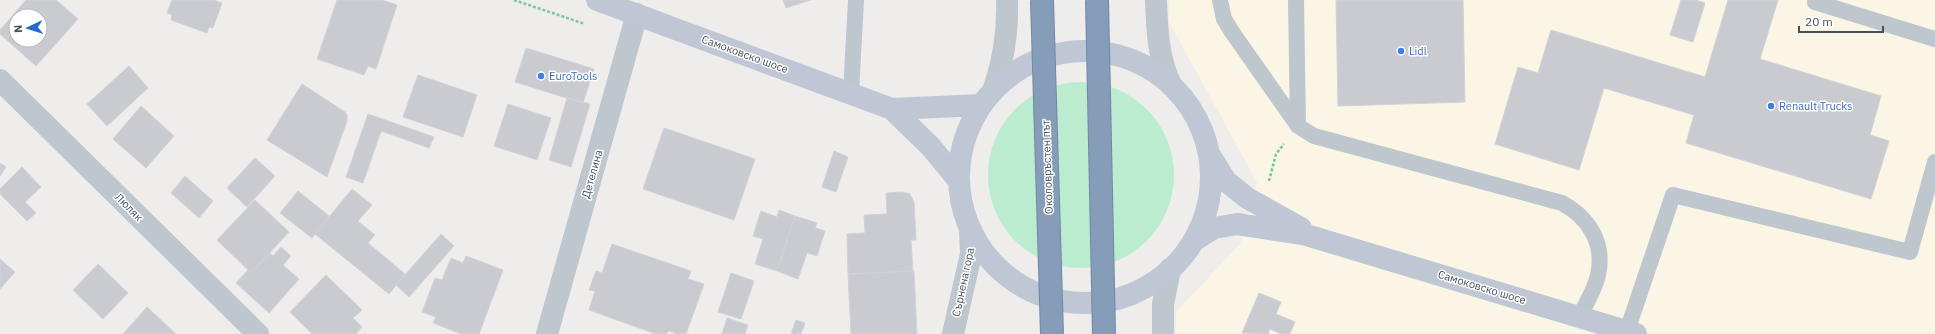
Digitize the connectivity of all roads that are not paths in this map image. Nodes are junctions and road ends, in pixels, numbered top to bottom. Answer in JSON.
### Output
{"nodes":[{"id":1,"x":597,"y":0,"type":"edge"},
{"id":2,"x":856,"y":0,"type":"edge"},
{"id":3,"x":1007,"y":0,"type":"edge"},
{"id":4,"x":1042,"y":0,"type":"edge"},
{"id":5,"x":1098,"y":0,"type":"edge"},
{"id":6,"x":1156,"y":0,"type":"edge"},
{"id":7,"x":1220,"y":0,"type":"edge"},
{"id":8,"x":1296,"y":0,"type":"edge"},
{"id":9,"x":1816,"y":0,"type":"edge"},
{"id":10,"x":637,"y":14,"type":"junction"},
{"id":11,"x":1935,"y":39,"type":"edge"},
{"id":12,"x":0,"y":80,"type":"edge"},
{"id":13,"x":1171,"y":85,"type":"junction"},
{"id":14,"x":994,"y":88,"type":"junction"},
{"id":15,"x":851,"y":93,"type":"junction"},
{"id":16,"x":982,"y":106,"type":"junction"},
{"id":17,"x":892,"y":109,"type":"junction"},
{"id":18,"x":1298,"y":126,"type":"junction"},
{"id":19,"x":1209,"y":154,"type":"junction"},
{"id":20,"x":1935,"y":162,"type":"edge"},
{"id":21,"x":959,"y":181,"type":"junction"},
{"id":22,"x":970,"y":230,"type":"junction"},
{"id":23,"x":1195,"y":240,"type":"junction"},
{"id":24,"x":1328,"y":241,"type":"junction"},
{"id":25,"x":1170,"y":269,"type":"junction"},
{"id":26,"x":1579,"y":317,"type":"junction"},
{"id":27,"x":1631,"y":333,"type":"edge"},
{"id":28,"x":258,"y":334,"type":"edge"},
{"id":29,"x":547,"y":334,"type":"edge"},
{"id":30,"x":953,"y":334,"type":"edge"},
{"id":31,"x":1052,"y":334,"type":"edge"},
{"id":32,"x":1104,"y":334,"type":"edge"},
{"id":33,"x":1163,"y":334,"type":"edge"}],
"edges":[{"from":1,"to":10,"type":"main road","name":"Самоковско шосе"},
{"from":2,"to":15,"type":"lane"},
{"from":3,"to":14,"type":"street"},
{"from":4,"to":31,"type":"highway","name":"Околовръстен път","bridge":true},
{"from":5,"to":32,"type":"highway","bridge":true},
{"from":6,"to":13,"type":"street"},
{"from":7,"to":18,"type":"lane"},
{"from":8,"to":18,"type":"lane"},
{"from":9,"to":11,"type":"lane"},
{"from":10,"to":15,"type":"main road","name":"Самоковско шосе"},
{"from":10,"to":29,"type":"street","name":"Детелина"},
{"from":12,"to":28,"type":"street","name":"Люляк"},
{"from":13,"to":14,"type":"main road"},
{"from":13,"to":19,"type":"main road"},
{"from":14,"to":16,"type":"main road"},
{"from":15,"to":17,"type":"main road","name":"Самоковско шосе"},
{"from":16,"to":17,"type":"main road","name":"Самоковско шосе"},
{"from":16,"to":21,"type":"main road"},
{"from":17,"to":21,"type":"main road","name":"Самоковско шосе"},
{"from":18,"to":26,"type":"lane"},
{"from":19,"to":23,"type":"main road"},
{"from":19,"to":24,"type":"main road"},
{"from":20,"to":27,"type":"lane"},
{"from":21,"to":22,"type":"main road"},
{"from":22,"to":25,"type":"main road"},
{"from":22,"to":30,"type":"street","name":"Сърнена гора"},
{"from":23,"to":24,"type":"main road"},
{"from":23,"to":25,"type":"main road"},
{"from":24,"to":26,"type":"main road","name":"Самоковско шосе"},
{"from":25,"to":33,"type":"street"},
{"from":26,"to":27,"type":"main road","name":"Самоковско шосе"}]}
